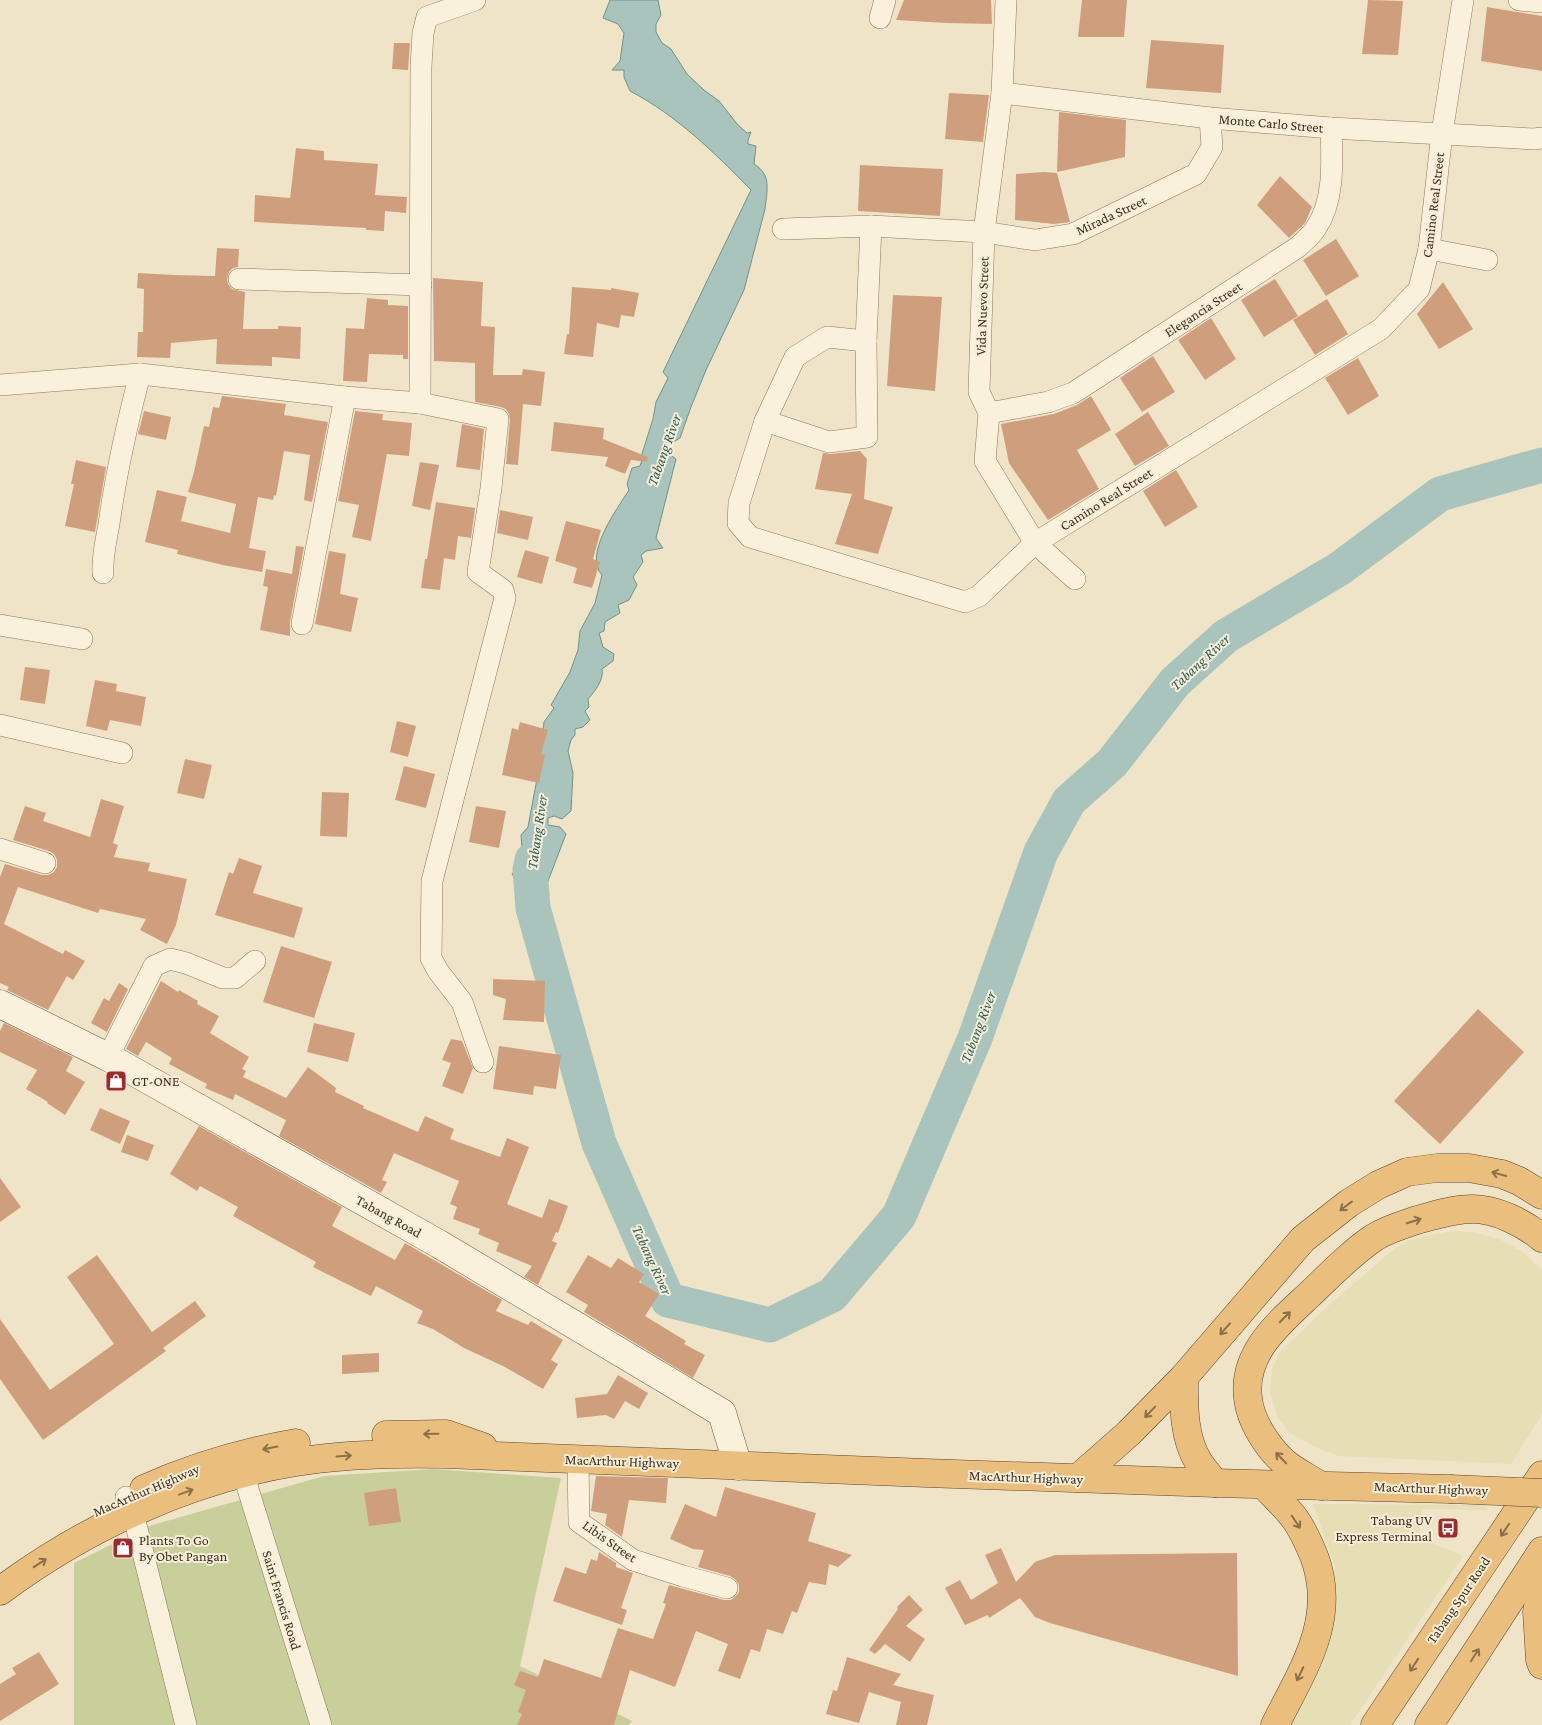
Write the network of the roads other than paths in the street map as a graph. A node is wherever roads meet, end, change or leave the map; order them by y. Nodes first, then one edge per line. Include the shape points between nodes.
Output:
1 (475, 0) edge
2 (1006, 0) edge
3 (1463, 0) edge
4 (1519, 0) edge
5 (1542, 2) edge
6 (1002, 92) junction
7 (1210, 118) junction
8 (1331, 128) junction
9 (1442, 133) junction
10 (1542, 138) edge
11 (872, 226) junction
12 (784, 229) dead end
13 (984, 232) junction
14 (1429, 249) junction
15 (1487, 260) dead end
16 (239, 279) dead end
17 (421, 285) junction
18 (866, 342) junction
19 (140, 374) junction
20 (0, 385) edge
21 (344, 397) junction
22 (420, 403) junction
23 (989, 413) junction
24 (765, 422) junction
25 (1035, 543) junction
26 (103, 573) dead end
27 (1075, 579) dead end
28 (302, 624) dead end
29 (0, 625) edge
30 (82, 639) dead end
31 (0, 725) edge
32 (122, 752) dead end
33 (0, 849) edge
34 (45, 863) dead end
35 (255, 961) dead end
36 (0, 1004) edge
37 (108, 1057) junction
38 (483, 1062) dead end
39 (1542, 1195) edge
40 (1542, 1238) edge
41 (1184, 1377) junction
42 (578, 1460) junction
43 (240, 1465) junction
44 (738, 1466) junction
45 (1542, 1476) edge
46 (1078, 1478) junction
47 (1215, 1484) junction
48 (1264, 1485) junction
49 (1320, 1486) junction
50 (1542, 1493) edge
51 (129, 1505) junction
52 (1542, 1551) edge
53 (0, 1569) edge
54 (727, 1588) dead end
55 (1542, 1588) edge
56 (0, 1591) edge
57 (1542, 1666) edge
58 (186, 1725) edge
59 (321, 1725) edge
60 (1275, 1725) edge
61 (1375, 1725) edge
62 (1430, 1725) edge

1 - 17 street via 427,17 423,33
2 - 6 street, Vida Nuevo Street
3 - 9 street, Camino Real Street
4 - 5 street
6 - 7 street, Monte Carlo Street
6 - 13 street, Vida Nuevo Street
7 - 8 street, Monte Carlo Street
7 - 13 street, Mirada Street via 1212,146 1196,174 1073,234 1035,240
8 - 9 street, Monte Carlo Street
8 - 23 street, Elegancia Street via 1332,162 1327,204 1316,228 1298,247 1073,393 1048,402
9 - 10 street, Monte Carlo Street
9 - 14 street, Camino Real Street
11 - 12 street, Mirada Street
11 - 13 street, Mirada Street
11 - 18 street
13 - 23 street, Vida Nuevo Street via 979,392
14 - 15 street
14 - 25 street, Camino Real Street via 1419,289 1381,329
16 - 17 street
17 - 22 street
18 - 24 street, Camino Real Street via 827,337 795,357
18 - 24 street via 867,436 829,442
19 - 20 street
19 - 21 street
19 - 26 street via 121,447 102,556
21 - 22 street
21 - 28 street
22 - 38 street via 498,419 478,572 502,590 506,598 432,881 431,958 462,1002
23 - 25 street, Vida Nuevo Street via 985,461
24 - 25 street, Camino Real Street via 739,503 738,524 750,537 965,602 979,596
25 - 27 street, Vida Nuevo Street
29 - 30 street
31 - 32 street
33 - 34 street
35 - 37 street via 235,978 223,978 170,959 154,966
36 - 37 main road, Tabang Road
37 - 44 main road, Tabang Road via 439,1244 722,1413
39 -> 41 highway via 1502,1174 1469,1168 1406,1172 1378,1185 1303,1239
49 -> 40 highway via 1285,1463 1253,1418 1248,1399 1250,1369 1267,1336 1350,1258 1374,1238 1393,1228 1447,1212 1474,1209 1508,1216
41 -> 46 highway via 1129,1433
41 - 47 highway via 1186,1421 1192,1447
42 - 43 highway, MacArthur Highway via 374,1454
42 - 44 highway, MacArthur Highway
42 - 54 street, Libis Street via 579,1522 633,1560
43 - 51 highway, MacArthur Highway via 190,1490
43 - 59 street, Saint Francis Road
44 - 46 highway, MacArthur Highway
45 -> 61 highway, Tabang Spur Road
46 - 47 highway, MacArthur Highway
47 - 48 highway, MacArthur Highway
48 - 49 highway, MacArthur Highway
48 -> 60 highway via 1296,1520 1310,1544 1320,1572 1323,1594 1314,1647
49 - 50 highway, MacArthur Highway, bridge
51 - 53 highway, MacArthur Highway via 43,1540
56 -> 51 highway, MacArthur Highway via 52,1555 102,1527
51 - 58 street
62 -> 52 highway
55 - 57 highway via 1537,1612

